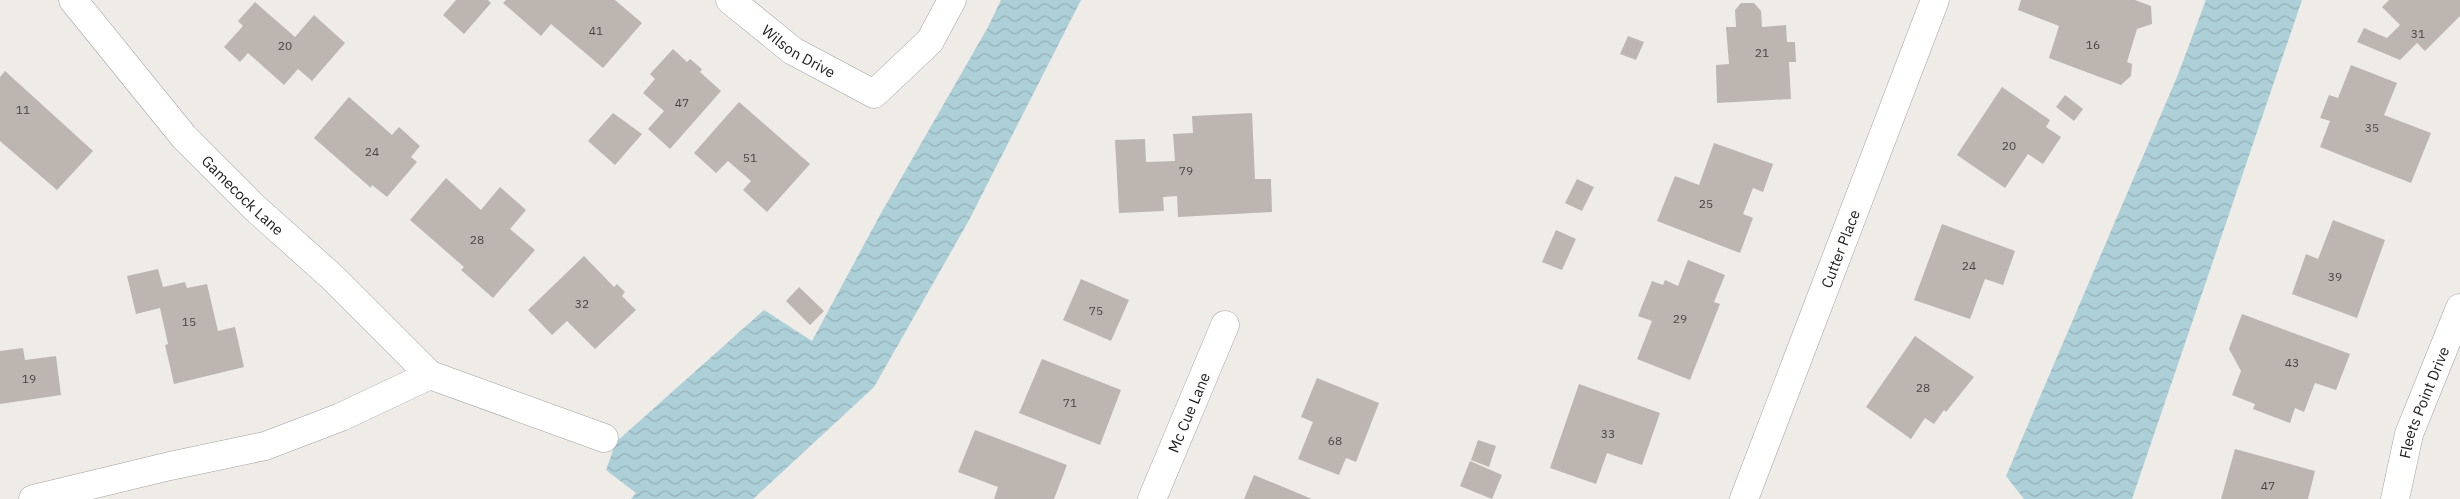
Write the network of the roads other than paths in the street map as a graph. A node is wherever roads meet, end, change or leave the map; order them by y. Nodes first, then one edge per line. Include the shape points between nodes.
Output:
1 (73, 0) edge
2 (730, 0) edge
3 (952, 0) edge
4 (1935, 0) edge
5 (2458, 318) edge
6 (1225, 325) dead end
7 (430, 375) junction
8 (604, 438) dead end
9 (33, 499) edge
10 (1152, 499) edge
11 (1744, 499) edge
12 (2395, 499) edge

1 - 7 street, Gamecock Lane via 184,137
2 - 3 street, Wilson Drive via 793,51 874,94 930,41
4 - 11 street, Cutter Place
5 - 12 street, Fleets Point Drive via 2409,434
6 - 10 street, Mc Cue Lane
7 - 8 street, Gamecock Lane
7 - 9 street via 341,417 266,446

